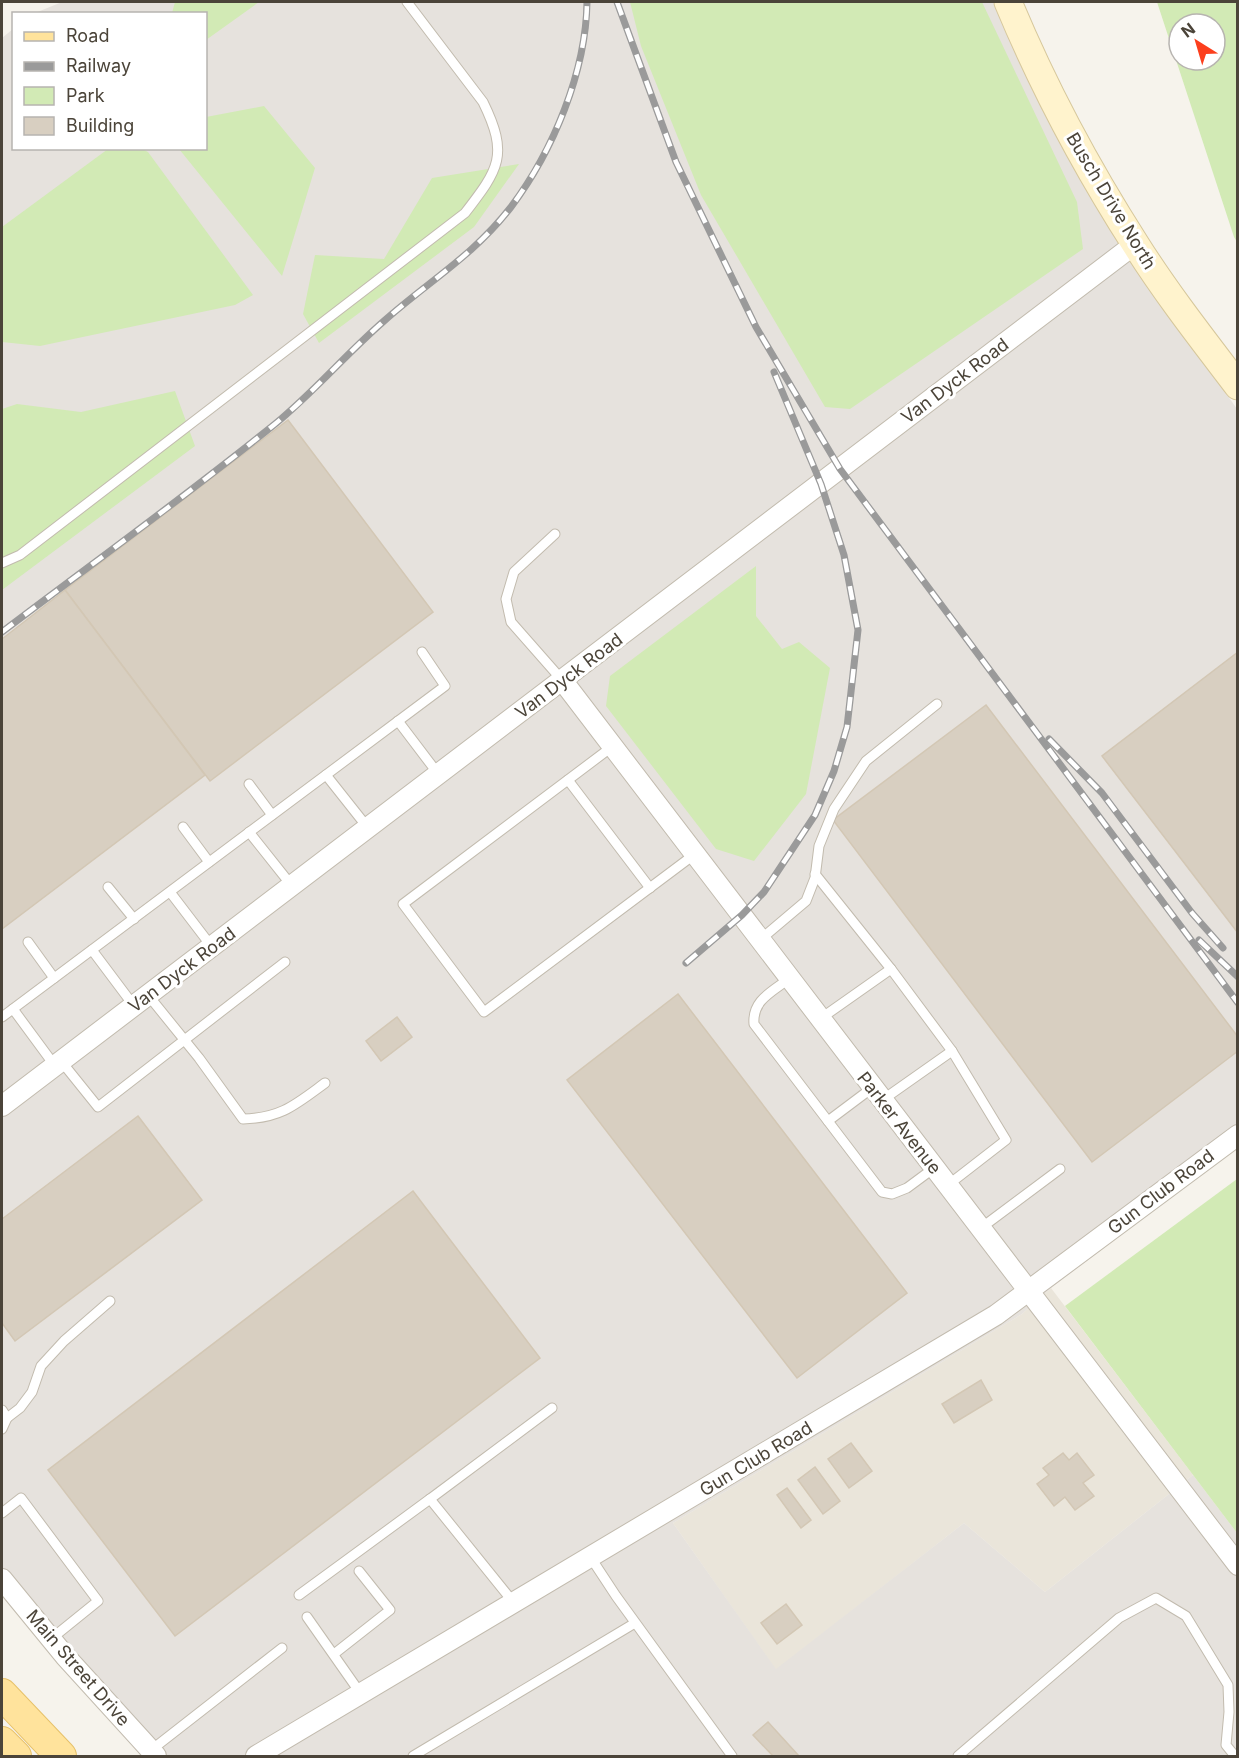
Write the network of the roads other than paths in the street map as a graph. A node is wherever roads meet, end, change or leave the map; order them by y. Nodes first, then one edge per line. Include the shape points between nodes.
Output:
1 (407, 2) edge
2 (1008, 2) edge
3 (1136, 244) junction
4 (1238, 386) edge
5 (555, 534) dead end
6 (2, 563) edge
7 (422, 652) dead end
8 (562, 680) junction
9 (937, 704) dead end
10 (398, 721) junction
11 (613, 746) junction
12 (326, 775) junction
13 (439, 775) junction
14 (568, 780) junction
15 (249, 784) dead end
16 (272, 815) junction
17 (183, 826) dead end
18 (368, 828) junction
19 (249, 832) junction
20 (695, 854) junction
21 (209, 862) junction
22 (815, 874) junction
23 (292, 886) junction
24 (108, 887) dead end
25 (650, 888) junction
26 (170, 891) junction
27 (134, 918) junction
28 (761, 939) junction
29 (28, 942) dead end
30 (212, 947) junction
31 (92, 950) junction
32 (285, 962) dead end
33 (891, 969) junction
34 (54, 978) junction
35 (790, 978) junction
36 (141, 1000) junction
37 (13, 1009) junction
38 (2, 1017) edge
39 (820, 1019) junction
40 (185, 1040) junction
41 (952, 1051) junction
42 (58, 1063) junction
43 (325, 1083) dead end
44 (876, 1094) junction
45 (2, 1106) edge
46 (828, 1121) junction
47 (1238, 1134) edge
48 (934, 1168) junction
49 (1060, 1169) dead end
50 (948, 1185) junction
51 (981, 1228) junction
52 (1030, 1290) junction
53 (110, 1301) dead end
54 (552, 1408) dead end
55 (4, 1414) edge
56 (2, 1429) edge
57 (430, 1499) junction
58 (2, 1513) edge
59 (591, 1558) junction
60 (1238, 1565) edge
61 (359, 1571) dead end
62 (2, 1579) edge
63 (299, 1595) dead end
64 (514, 1603) junction
65 (307, 1617) dead end
66 (635, 1623) junction
67 (51, 1639) junction
68 (282, 1648) dead end
69 (334, 1654) junction
70 (2, 1694) edge
71 (361, 1694) junction
72 (2, 1742) edge
73 (153, 1754) edge
74 (16, 1756) edge
75 (60, 1756) edge
76 (256, 1756) edge
77 (413, 1756) edge
78 (732, 1756) edge
79 (958, 1756) edge
80 (1235, 1756) edge

1 - 6 lane via 483,102 491,119 498,138 499,158 483,190 465,213 20,555
2 - 3 street, Busch Drive North via 1067,129
3 - 4 street, Busch Drive North
3 - 8 street, Van Dyck Road
5 - 8 lane via 514,572 506,599 511,622
7 - 10 lane via 445,686
8 - 11 street, Parker Avenue
8 - 13 street, Van Dyck Road
9 - 22 lane via 866,761 834,809 819,846
10 - 12 lane
10 - 13 lane
11 - 14 lane
11 - 20 street, Parker Avenue
12 - 16 lane
12 - 18 lane
13 - 18 street, Van Dyck Road
14 - 25 lane
14 - 25 lane via 403,904 484,1012
15 - 16 lane
16 - 19 lane
17 - 21 lane
18 - 23 street, Van Dyck Road
19 - 21 lane
19 - 23 lane
20 - 25 lane
20 - 28 street, Parker Avenue
21 - 26 lane
22 - 28 lane via 806,901
22 - 33 lane
23 - 30 street, Van Dyck Road
24 - 27 lane
26 - 27 lane
26 - 30 lane
27 - 31 lane
28 - 35 street, Parker Avenue
29 - 34 lane
30 - 36 street, Van Dyck Road
31 - 34 lane
31 - 36 lane
32 - 40 lane
33 - 39 lane
33 - 41 lane
34 - 37 lane
35 - 39 street, Parker Avenue
35 - 46 lane via 759,1002 753,1012 754,1024
36 - 40 lane
36 - 42 street, Van Dyck Road
37 - 38 lane
37 - 42 lane
39 - 44 street, Parker Avenue
40 - 42 lane via 98,1107
40 - 43 lane via 243,1119 289,1110
41 - 44 lane
41 - 50 lane via 1006,1140
42 - 45 street, Van Dyck Road
44 - 46 lane
44 - 48 street, Parker Avenue
46 - 48 lane via 882,1192 892,1194 907,1188
47 - 52 street, Gun Club Road
48 - 50 street, Parker Avenue
49 - 51 lane
50 - 51 street, Parker Avenue
51 - 52 street, Parker Avenue
52 - 59 street, Gun Club Road via 996,1315
52 - 60 street, Parker Avenue
53 - 55 lane via 41,1366 32,1392 20,1408
54 - 57 lane
55 - 56 lane
57 - 63 lane
57 - 64 lane
58 - 67 lane via 21,1498 98,1601
59 - 64 street, Gun Club Road
59 - 66 lane
61 - 69 lane via 390,1610
62 - 67 street, Main Street Drive
64 - 71 street, Gun Club Road
65 - 69 lane
66 - 77 lane
66 - 78 lane
67 - 73 street, Main Street Drive
68 - 73 lane
69 - 71 lane
70 - 75 main road
71 - 76 street, Gun Club Road
72 - 74 main road
79 - 80 lane via 1119,1618 1156,1598 1186,1617 1228,1685 1226,1744

